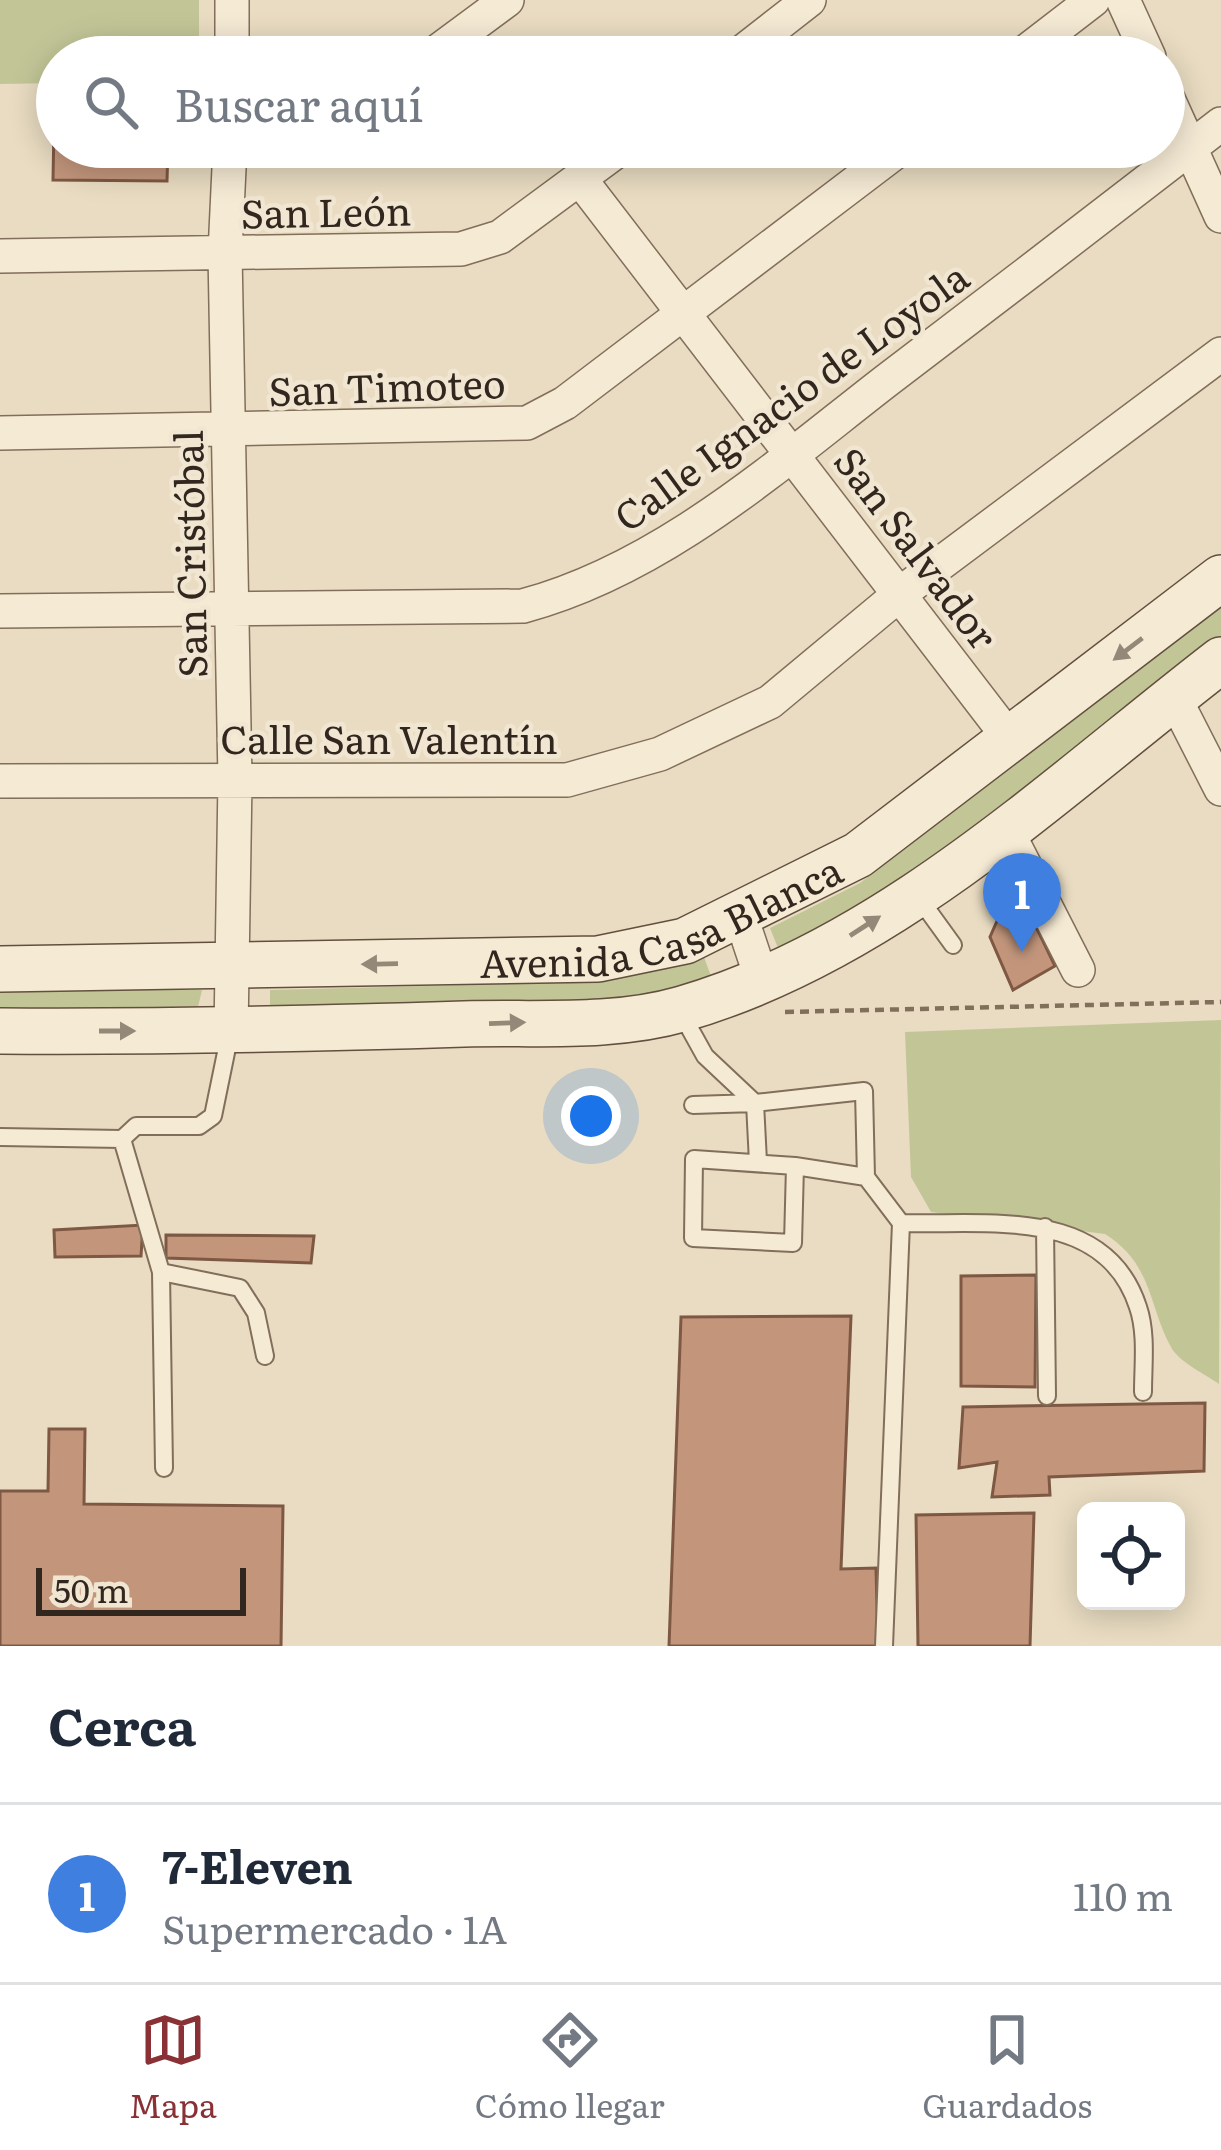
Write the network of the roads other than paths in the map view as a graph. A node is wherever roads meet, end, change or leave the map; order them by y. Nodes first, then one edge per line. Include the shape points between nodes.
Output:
1 (232, 0) edge
2 (507, 0) edge
3 (809, 0) edge
4 (1093, 0) edge
5 (1123, 0) edge
6 (232, 36) edge
7 (458, 36) edge
8 (763, 36) edge
9 (1046, 36) edge
10 (1139, 36) edge
11 (1221, 124) edge
12 (1185, 137) edge
13 (1190, 148) junction
14 (1185, 152) edge
15 (229, 168) edge
16 (594, 168) edge
17 (875, 168) edge
18 (1164, 168) edge
19 (580, 179) junction
20 (1221, 216) edge
21 (225, 254) junction
22 (0, 256) edge
23 (686, 313) junction
24 (1221, 354) edge
25 (226, 431) junction
26 (0, 434) edge
27 (793, 453) junction
28 (1221, 578) edge
29 (901, 593) junction
30 (230, 610) junction
31 (0, 611) edge
32 (1221, 660) edge
33 (1174, 697) junction
34 (1010, 739) junction
35 (236, 780) junction
36 (0, 781) edge
37 (1221, 789) edge
38 (1005, 827) junction
39 (915, 892) junction
40 (741, 916) junction
41 (953, 945) dead end
42 (228, 968) junction
43 (0, 969) edge
44 (1078, 970) dead end
45 (762, 980) junction
46 (680, 1010) junction
47 (0, 1031) edge
48 (230, 1032) junction
49 (755, 1103) junction
50 (693, 1106) dead end
51 (0, 1137) edge
52 (122, 1139) junction
53 (758, 1162) junction
54 (795, 1166) junction
55 (866, 1178) junction
56 (901, 1223) junction
57 (1045, 1227) junction
58 (160, 1272) junction
59 (265, 1356) dead end
60 (1143, 1392) dead end
61 (1047, 1396) dead end
62 (164, 1468) dead end
63 (884, 1646) edge

1 - 6 street
2 - 7 street
3 - 8 street
4 - 9 street
5 - 10 street
11 - 13 street, Calle Ignacio de Loyola
12 - 13 street
13 - 14 street, Calle Ignacio de Loyola
13 - 20 street
15 - 21 street, San Cristóbal
16 - 19 street, San León
17 - 23 street, San Timoteo
18 - 27 street, Calle Ignacio de Loyola
19 - 21 street, San León via 500,237 461,249
19 - 23 street, San Salvador
21 - 22 street, San León
21 - 25 street, San Cristóbal
23 - 25 street, San Timoteo via 527,423
23 - 27 street, San Salvador
24 - 29 street, Calle San Valentín
25 - 26 street, San Timoteo
25 - 30 street, San Cristóbal
27 - 29 street, San Salvador
27 - 30 street, Calle Ignacio de Loyola via 642,559 575,592 523,606
28 -> 34 street, Avenida Casa Blanca
29 - 34 street, San Salvador
29 - 35 street, Calle San Valentín via 770,702 660,754 586,775
30 - 31 street, Calle Ignacio de Loyola
30 - 35 street, San Cristóbal
32 - 33 street, Avenida Casa Blanca
33 - 37 street
33 - 38 street, Avenida Casa Blanca
34 - 40 street, Avenida Casa Blanca via 858,855
35 - 36 street, Calle San Valentín
35 - 42 street, San Cristóbal
38 - 39 street, Avenida Casa Blanca
38 - 44 street
39 - 41 lane
45 -> 39 street, Avenida Casa Blanca via 853,935
40 -> 42 street, Avenida Casa Blanca via 686,941 598,959
40 - 45 street
42 - 43 street, Avenida Casa Blanca
42 - 48 street, San Cristóbal
45 - 46 street, Avenida Casa Blanca
48 -> 46 street, Avenida Casa Blanca via 604,1020
46 - 49 lane via 705,1056
47 -> 48 street, Avenida Casa Blanca
48 - 52 lane via 213,1116 199,1126 136,1126
49 - 50 lane
49 - 53 lane
49 - 55 lane via 864,1091
51 - 52 lane
52 - 58 lane
53 - 54 lane
53 - 54 lane via 694,1159 693,1238 793,1243
54 - 55 lane
55 - 56 lane
56 - 57 lane
56 - 63 lane
57 - 60 lane via 1077,1234 1099,1250 1137,1303
57 - 61 lane
58 - 59 lane via 240,1288 256,1313
58 - 62 lane

